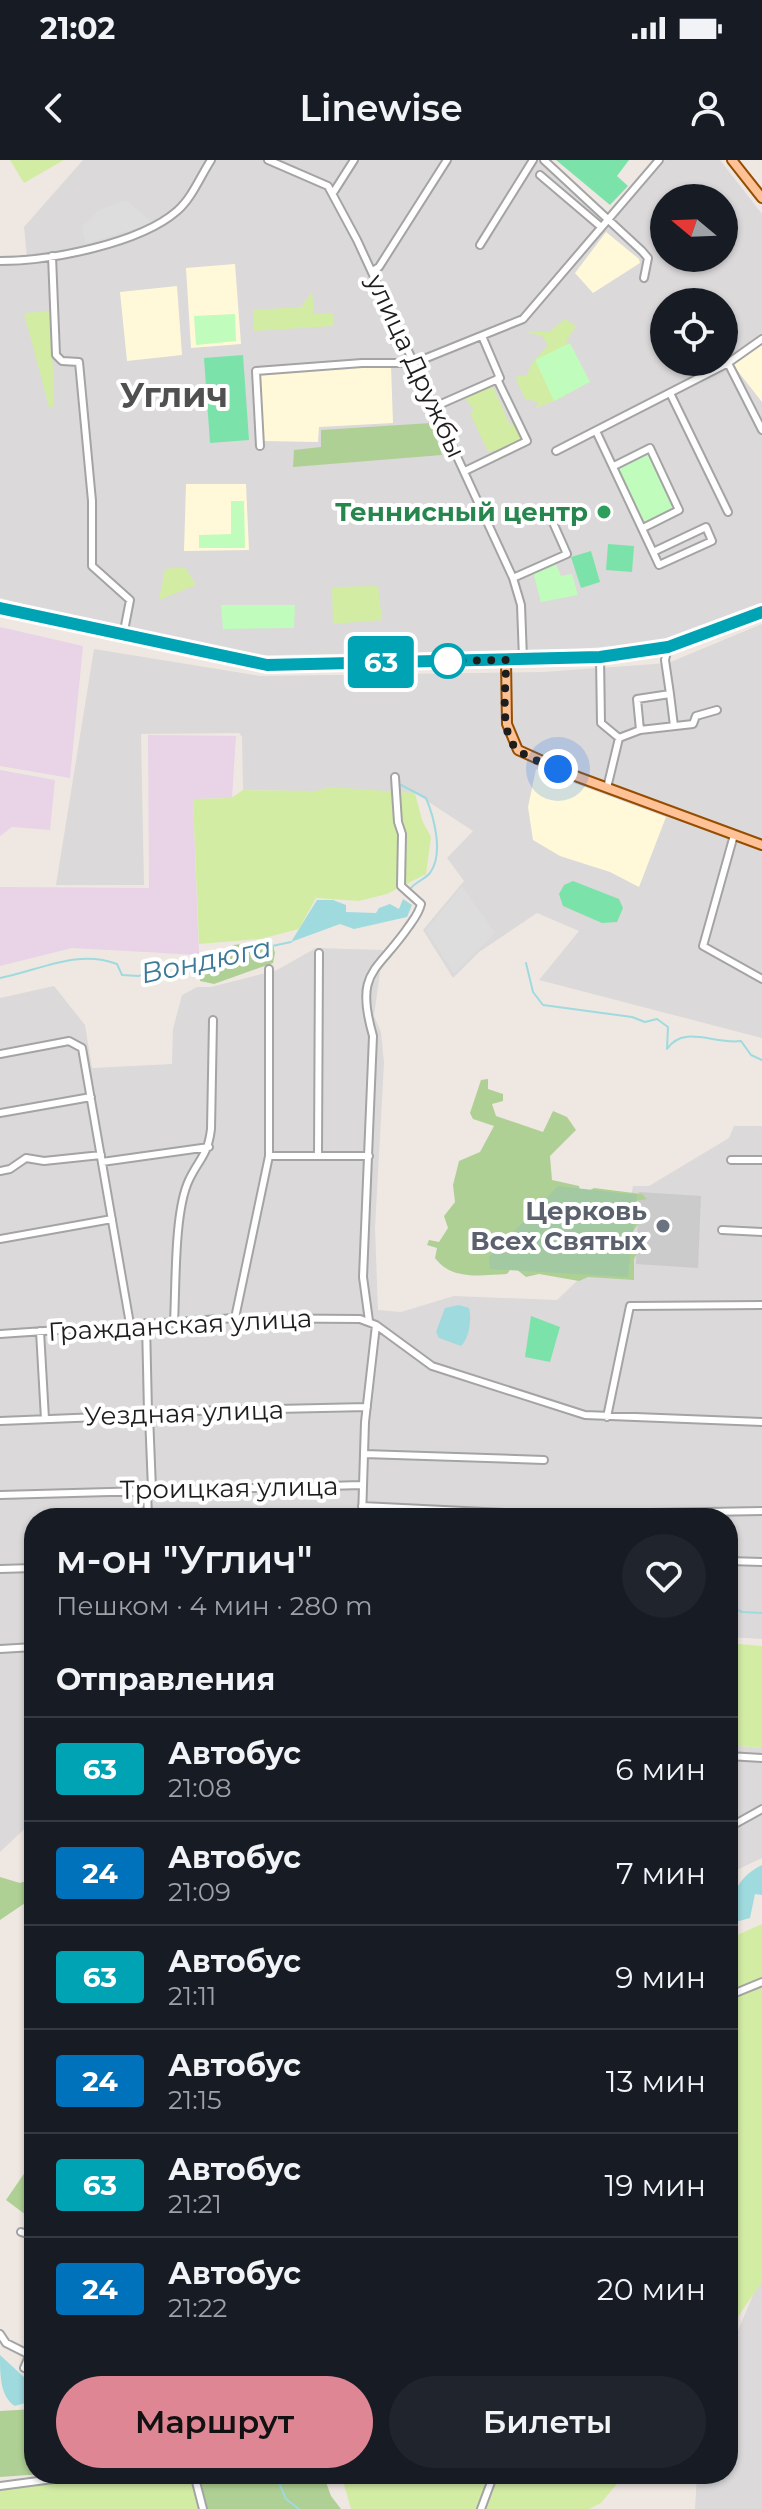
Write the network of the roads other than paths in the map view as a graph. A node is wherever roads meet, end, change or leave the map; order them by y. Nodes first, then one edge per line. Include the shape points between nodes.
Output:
1 (211, 160) edge
2 (268, 160) edge
3 (354, 160) edge
4 (447, 160) edge
5 (533, 160) edge
6 (544, 160) edge
7 (659, 160) edge
8 (732, 160) edge
9 (540, 175) dead end
10 (333, 193) junction
11 (762, 198) edge
12 (609, 216) junction
13 (600, 226) junction
14 (480, 245) dead end
15 (52, 256) junction
16 (0, 261) edge
17 (372, 271) junction
18 (644, 278) dead end
19 (482, 336) junction
20 (762, 339) edge
21 (738, 356) edge
22 (414, 363) junction
23 (703, 376) edge
24 (735, 376) edge
25 (497, 379) junction
26 (670, 393) junction
27 (434, 407) junction
28 (762, 430) edge
29 (596, 431) junction
30 (260, 446) dead end
31 (556, 451) dead end
32 (614, 466) junction
33 (465, 471) junction
34 (547, 509) dead end
35 (728, 512) dead end
36 (643, 528) junction
37 (653, 552) junction
38 (513, 578) junction
39 (0, 608) edge
40 (762, 612) edge
41 (123, 636) junction
42 (668, 647) junction
43 (600, 657) junction
44 (523, 659) junction
45 (506, 660) junction
46 (670, 694) junction
47 (717, 710) dead end
48 (674, 726) junction
49 (640, 730) junction
50 (619, 738) junction
51 (395, 777) dead end
52 (607, 788) junction
53 (734, 835) junction
54 (762, 845) edge
55 (319, 953) dead end
56 (269, 969) dead end
57 (762, 979) edge
58 (213, 1020) dead end
59 (0, 1054) edge
60 (91, 1097) junction
61 (0, 1113) edge
62 (209, 1147) junction
63 (318, 1155) junction
64 (269, 1156) junction
65 (369, 1156) junction
66 (102, 1158) junction
67 (731, 1160) dead end
68 (762, 1160) edge
69 (0, 1171) edge
70 (112, 1219) junction
71 (722, 1230) dead end
72 (762, 1232) edge
73 (0, 1239) edge
74 (762, 1305) edge
75 (235, 1318) junction
76 (369, 1321) junction
77 (146, 1323) junction
78 (174, 1323) junction
79 (130, 1324) junction
80 (376, 1325) junction
81 (40, 1331) junction
82 (0, 1334) edge
83 (367, 1407) junction
84 (148, 1414) junction
85 (607, 1417) junction
86 (45, 1419) junction
87 (0, 1421) edge
88 (762, 1422) edge
89 (364, 1454) junction
90 (544, 1460) dead end
91 (362, 1485) junction
92 (150, 1490) junction
93 (0, 1495) edge
94 (362, 1506) joint
95 (149, 1508) edge
96 (403, 1508) edge
97 (738, 1511) edge
98 (762, 1511) edge
99 (738, 1561) edge
100 (762, 1562) edge
101 (24, 1568) edge
102 (0, 1569) edge
103 (24, 1648) edge
104 (0, 1649) edge
105 (738, 1757) edge
106 (762, 1758) edge
107 (762, 1809) edge
108 (738, 1822) edge
109 (762, 1982) edge
110 (738, 1992) edge
111 (21, 2232) dead end
112 (24, 2233) edge
113 (0, 2334) edge
114 (24, 2352) edge
115 (24, 2483) edge
116 (197, 2484) edge
117 (490, 2484) edge
118 (0, 2486) edge
119 (203, 2509) edge
120 (481, 2509) edge

1 - 15 street via 183,205 159,224
2 - 10 street via 320,180
3 - 10 street
4 - 17 street
5 - 14 street
6 - 12 street
7 - 12 street
8 - 11 main road
9 - 13 street
10 - 17 street, улица Дружбы
12 - 13 street
12 - 18 street via 648,258
13 - 19 street via 530,313
15 - 16 street
15 - 41 street via 56,355 79,362 92,501 92,566 130,600
17 - 22 street, улица Дружбы
19 - 22 street
19 - 25 street
20 - 21 street
22 - 27 street, улица Дружбы
22 - 30 street via 256,371
23 - 26 street
24 - 28 street
25 - 27 street
25 - 33 street via 527,441
26 - 29 street
26 - 35 street
27 - 33 street, улица Дружбы
29 - 31 street
29 - 32 street
32 - 36 street
32 - 36 street via 650,448 656,460 679,510
33 - 38 street, улица Дружбы
34 - 38 street via 567,554
36 - 37 street
37 - 37 street via 659,565 712,541 706,527
38 - 44 street, улица Дружбы via 521,605
39 - 41 main road
40 - 42 main road
41 - 45 main road via 267,665
42 - 43 main road
42 - 46 street
43 - 44 main road
43 - 50 street via 601,723
44 - 45 main road
45 - 52 main road via 507,724 513,745
46 - 48 street
46 - 49 street via 637,699
47 - 48 street via 696,716 693,724
48 - 49 street
49 - 50 street
50 - 52 street
51 - 65 street via 401,886 421,904 402,937 369,975
52 - 53 main road
53 - 54 main road
53 - 57 street via 703,946
55 - 63 street
56 - 64 street
58 - 62 street
59 - 60 street via 77,1043
60 - 61 street
60 - 66 street
62 - 66 street
62 - 78 street via 189,1179 184,1202
63 - 64 street
63 - 65 street
64 - 75 street
65 - 76 street via 363,1277
66 - 69 street via 26,1158
66 - 70 street
67 - 68 street
70 - 73 street
70 - 79 street
71 - 72 street
74 - 85 street via 630,1306
75 - 76 street, Гражданская улица
75 - 78 street, Гражданская улица
76 - 80 street, Гражданская улица
77 - 78 street, Гражданская улица
77 - 79 street, Гражданская улица
77 - 84 street
79 - 81 street, Гражданская улица
80 - 83 street
80 - 85 street, Гражданская улица via 432,1366
81 - 82 street, Гражданская улица
81 - 86 street
83 - 84 street, Уездная улица
83 - 89 street
84 - 86 street, Уездная улица
84 - 92 street
85 - 88 street, Гражданская улица
86 - 87 street, Уездная улица
89 - 90 street
89 - 91 street
91 - 92 street, Троицкая улица
91 - 94 street
92 - 93 street, Троицкая улица
92 - 95 street
94 - 96 street
97 - 98 street
99 - 100 street
101 - 102 street
103 - 104 street
105 - 106 street
107 - 108 street
109 - 110 street
111 - 112 street
113 - 114 street
115 - 118 street
116 - 119 street
117 - 120 street

